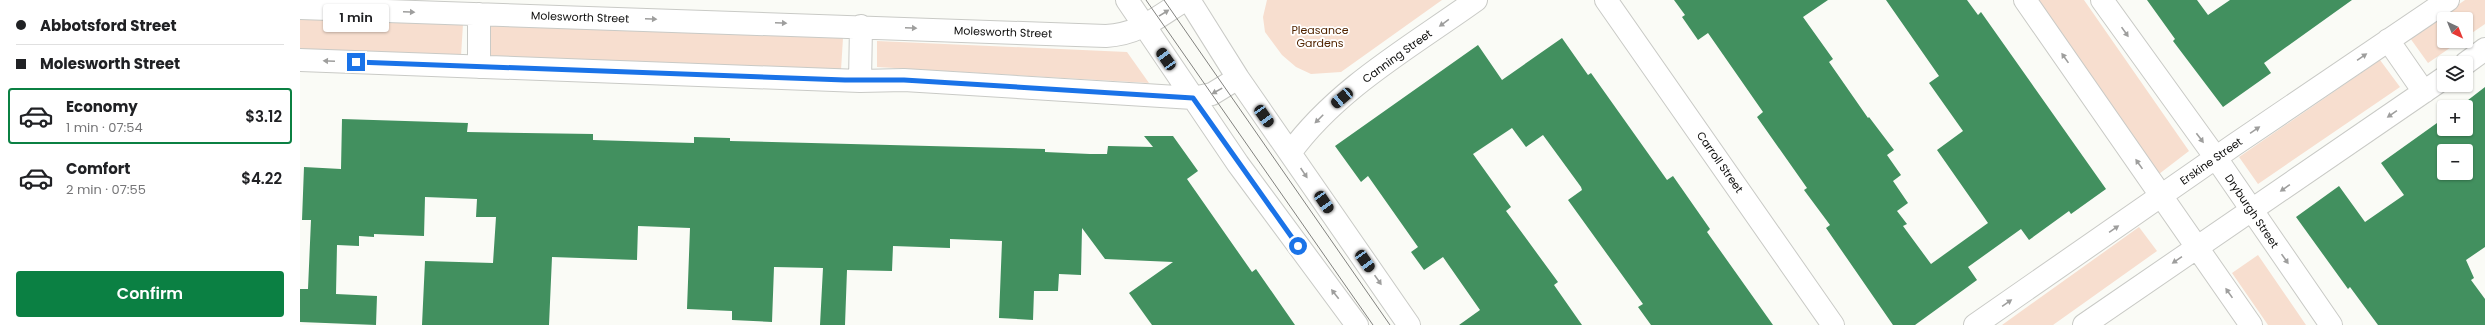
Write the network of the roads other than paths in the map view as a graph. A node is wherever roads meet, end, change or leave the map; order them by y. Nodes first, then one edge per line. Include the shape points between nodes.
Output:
1 (1127, 0) edge
2 (1185, 0) edge
3 (1189, 0) edge
4 (1476, 0) edge
5 (1606, 0) edge
6 (2025, 0) edge
7 (2102, 0) edge
8 (2448, 0) edge
9 (300, 8) edge
10 (479, 14) junction
11 (861, 26) junction
12 (1144, 26) junction
13 (2388, 40) junction
14 (2485, 49) edge
15 (2473, 58) edge
16 (300, 60) edge
17 (478, 66) junction
18 (1238, 78) junction
19 (860, 81) junction
20 (2437, 83) edge
21 (2424, 92) junction
22 (1193, 98) junction
23 (1290, 153) junction
24 (2216, 158) junction
25 (2161, 197) junction
26 (2252, 211) junction
27 (2197, 247) junction
28 (1357, 325) edge
29 (1409, 325) edge
30 (1833, 325) edge
31 (1975, 325) edge
32 (2084, 325) edge
33 (2251, 325) edge
34 (2331, 325) edge

1 - 12 street
12 -> 2 street, Molesworth Street
3 - 18 street
4 -> 23 street, Canning Street via 1352,89 1315,122
5 - 30 street, Carroll Street
25 -> 6 street
7 -> 24 street, Dryburgh Street
8 - 13 street, Erskine Street
9 -> 10 street, Molesworth Street
10 -> 11 street, Molesworth Street
10 - 17 street
11 -> 12 street, Molesworth Street via 1106,36 1126,34
11 - 19 street
12 - 22 street
13 - 21 street
24 -> 13 street, Erskine Street
14 - 15 street
17 -> 16 street
17 - 19 street
18 -> 22 street via 1212,94
18 - 23 street
19 - 22 street via 904,80
20 - 21 street
21 -> 26 street
28 -> 22 street via 1282,226
23 -> 29 street
24 - 25 street, Erskine Street
24 - 26 street, Dryburgh Street
25 - 27 street
31 -> 25 street, Erskine Street
26 - 27 street
26 -> 34 street, Dryburgh Street
27 -> 32 street
33 -> 27 street

